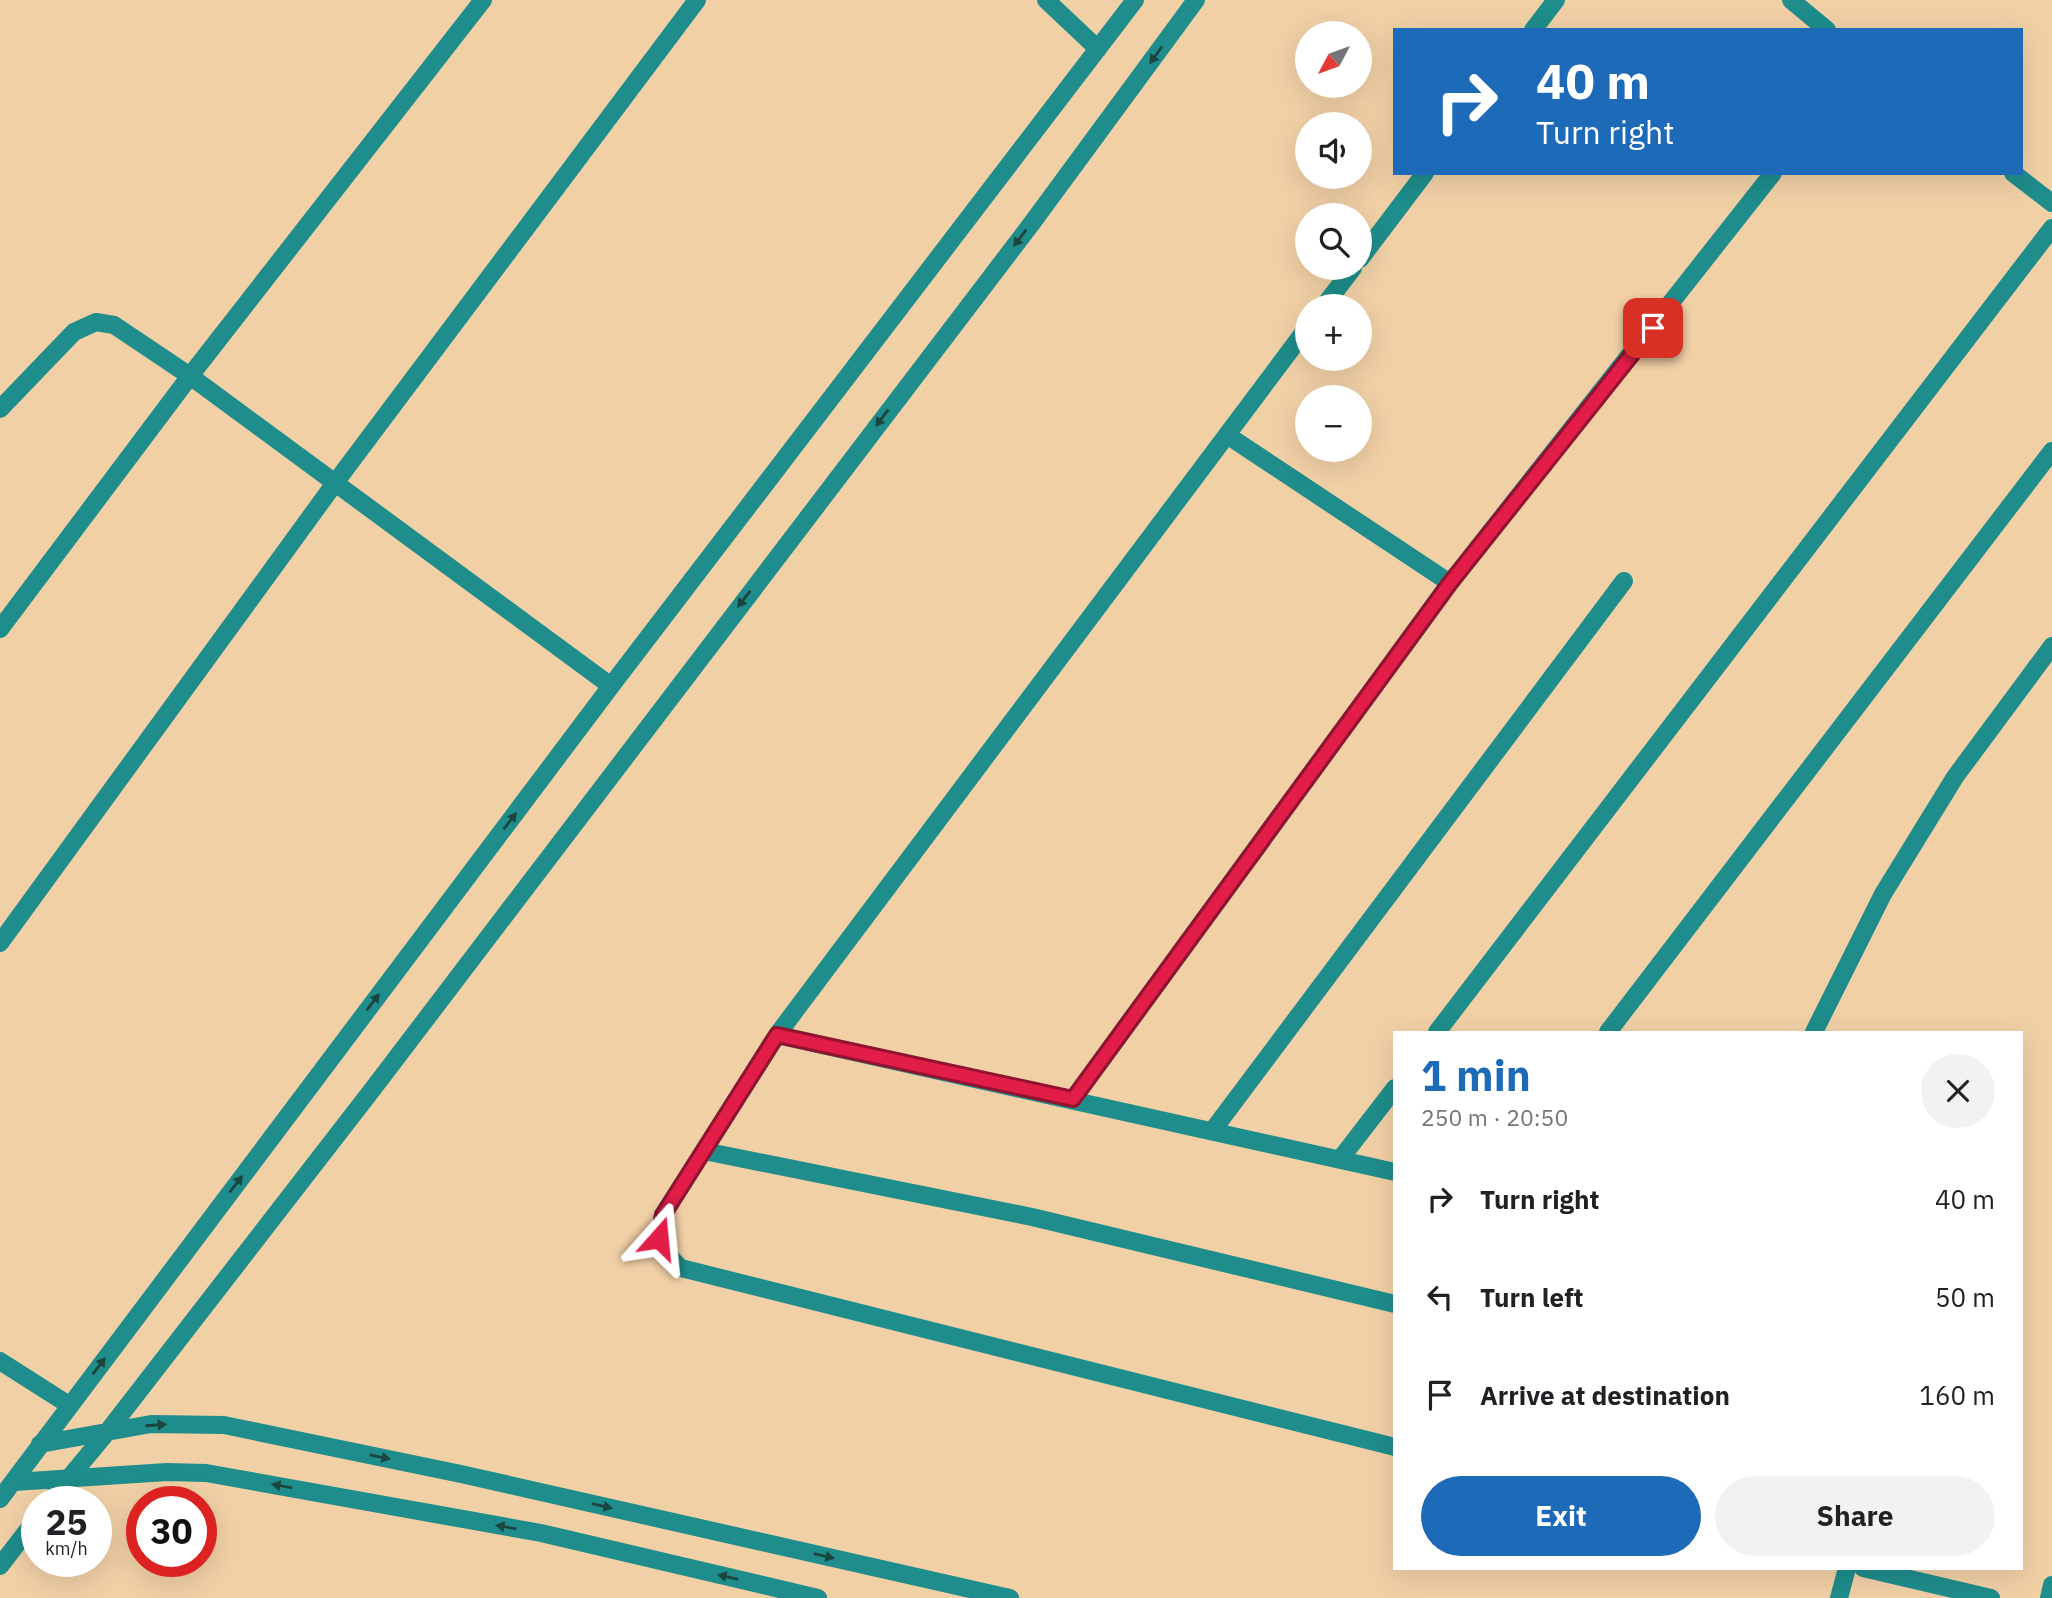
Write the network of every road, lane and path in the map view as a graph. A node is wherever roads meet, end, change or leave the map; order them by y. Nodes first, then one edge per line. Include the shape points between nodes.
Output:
1 (483, 0) edge
2 (696, 0) edge
3 (1046, 0) edge
4 (1135, 0) edge
5 (1196, 0) edge
6 (1556, 0) edge
7 (1791, 0) edge
8 (1535, 28) edge
9 (1825, 28) edge
10 (1098, 49) junction
11 (1423, 175) edge
12 (1771, 175) edge
13 (2016, 175) edge
14 (2052, 203) edge
15 (2052, 228) edge
16 (1372, 243) edge
17 (1344, 280) edge
18 (1333, 294) edge
19 (1295, 344) edge
20 (190, 376) junction
21 (0, 409) edge
22 (1227, 435) junction
23 (2052, 451) edge
24 (335, 482) junction
25 (1624, 581) dead end
26 (1450, 583) junction
27 (0, 629) edge
28 (2052, 646) edge
29 (611, 687) junction
30 (0, 943) edge
31 (1438, 1031) edge
32 (1609, 1031) edge
33 (1815, 1031) edge
34 (777, 1035) junction
35 (1393, 1091) edge
36 (1073, 1099) junction
37 (1213, 1130) junction
38 (704, 1151) junction
39 (1341, 1158) junction
40 (1393, 1171) edge
41 (1393, 1304) edge
42 (0, 1361) edge
43 (69, 1405) junction
44 (108, 1431) junction
45 (40, 1444) junction
46 (1393, 1446) edge
47 (68, 1478) junction
48 (14, 1482) junction
49 (62, 1486) edge
50 (0, 1499) edge
51 (21, 1539) edge
52 (0, 1566) edge
53 (1846, 1570) edge
54 (1872, 1570) edge
55 (2052, 1585) edge
56 (818, 1598) edge
57 (1010, 1598) edge
58 (1839, 1598) edge
59 (1992, 1598) edge
60 (2049, 1598) edge

1 - 20 street
2 - 24 street
3 - 10 street
4 - 10 street
5 -> 44 street via 381,1079
6 - 8 street
7 - 9 street
10 - 29 street
11 - 16 street
12 - 26 street
13 - 14 street
15 - 31 street
17 - 18 street
19 - 22 street
20 - 21 street via 114,325 96,322 74,332
20 - 24 street
20 - 27 street
22 - 26 street
22 - 34 street
23 - 32 street
24 - 29 street
24 - 30 street
25 - 37 street
26 - 36 street
28 - 33 street via 1955,777 1891,882
43 -> 29 street
34 - 36 street
34 - 38 street
35 - 39 street
36 - 37 street
37 - 39 street
38 - 41 street via 1032,1217
38 - 46 street via 663,1215 659,1238 664,1254 681,1268
39 - 40 street
42 - 43 street
43 - 45 street
44 - 45 street
44 - 47 street
44 -> 57 street via 151,1424 224,1425
45 - 48 street
47 - 48 street
47 - 49 street
56 -> 47 street via 541,1533 206,1473
48 - 50 street
51 - 52 street
53 - 58 street
54 - 59 street
55 - 60 street

